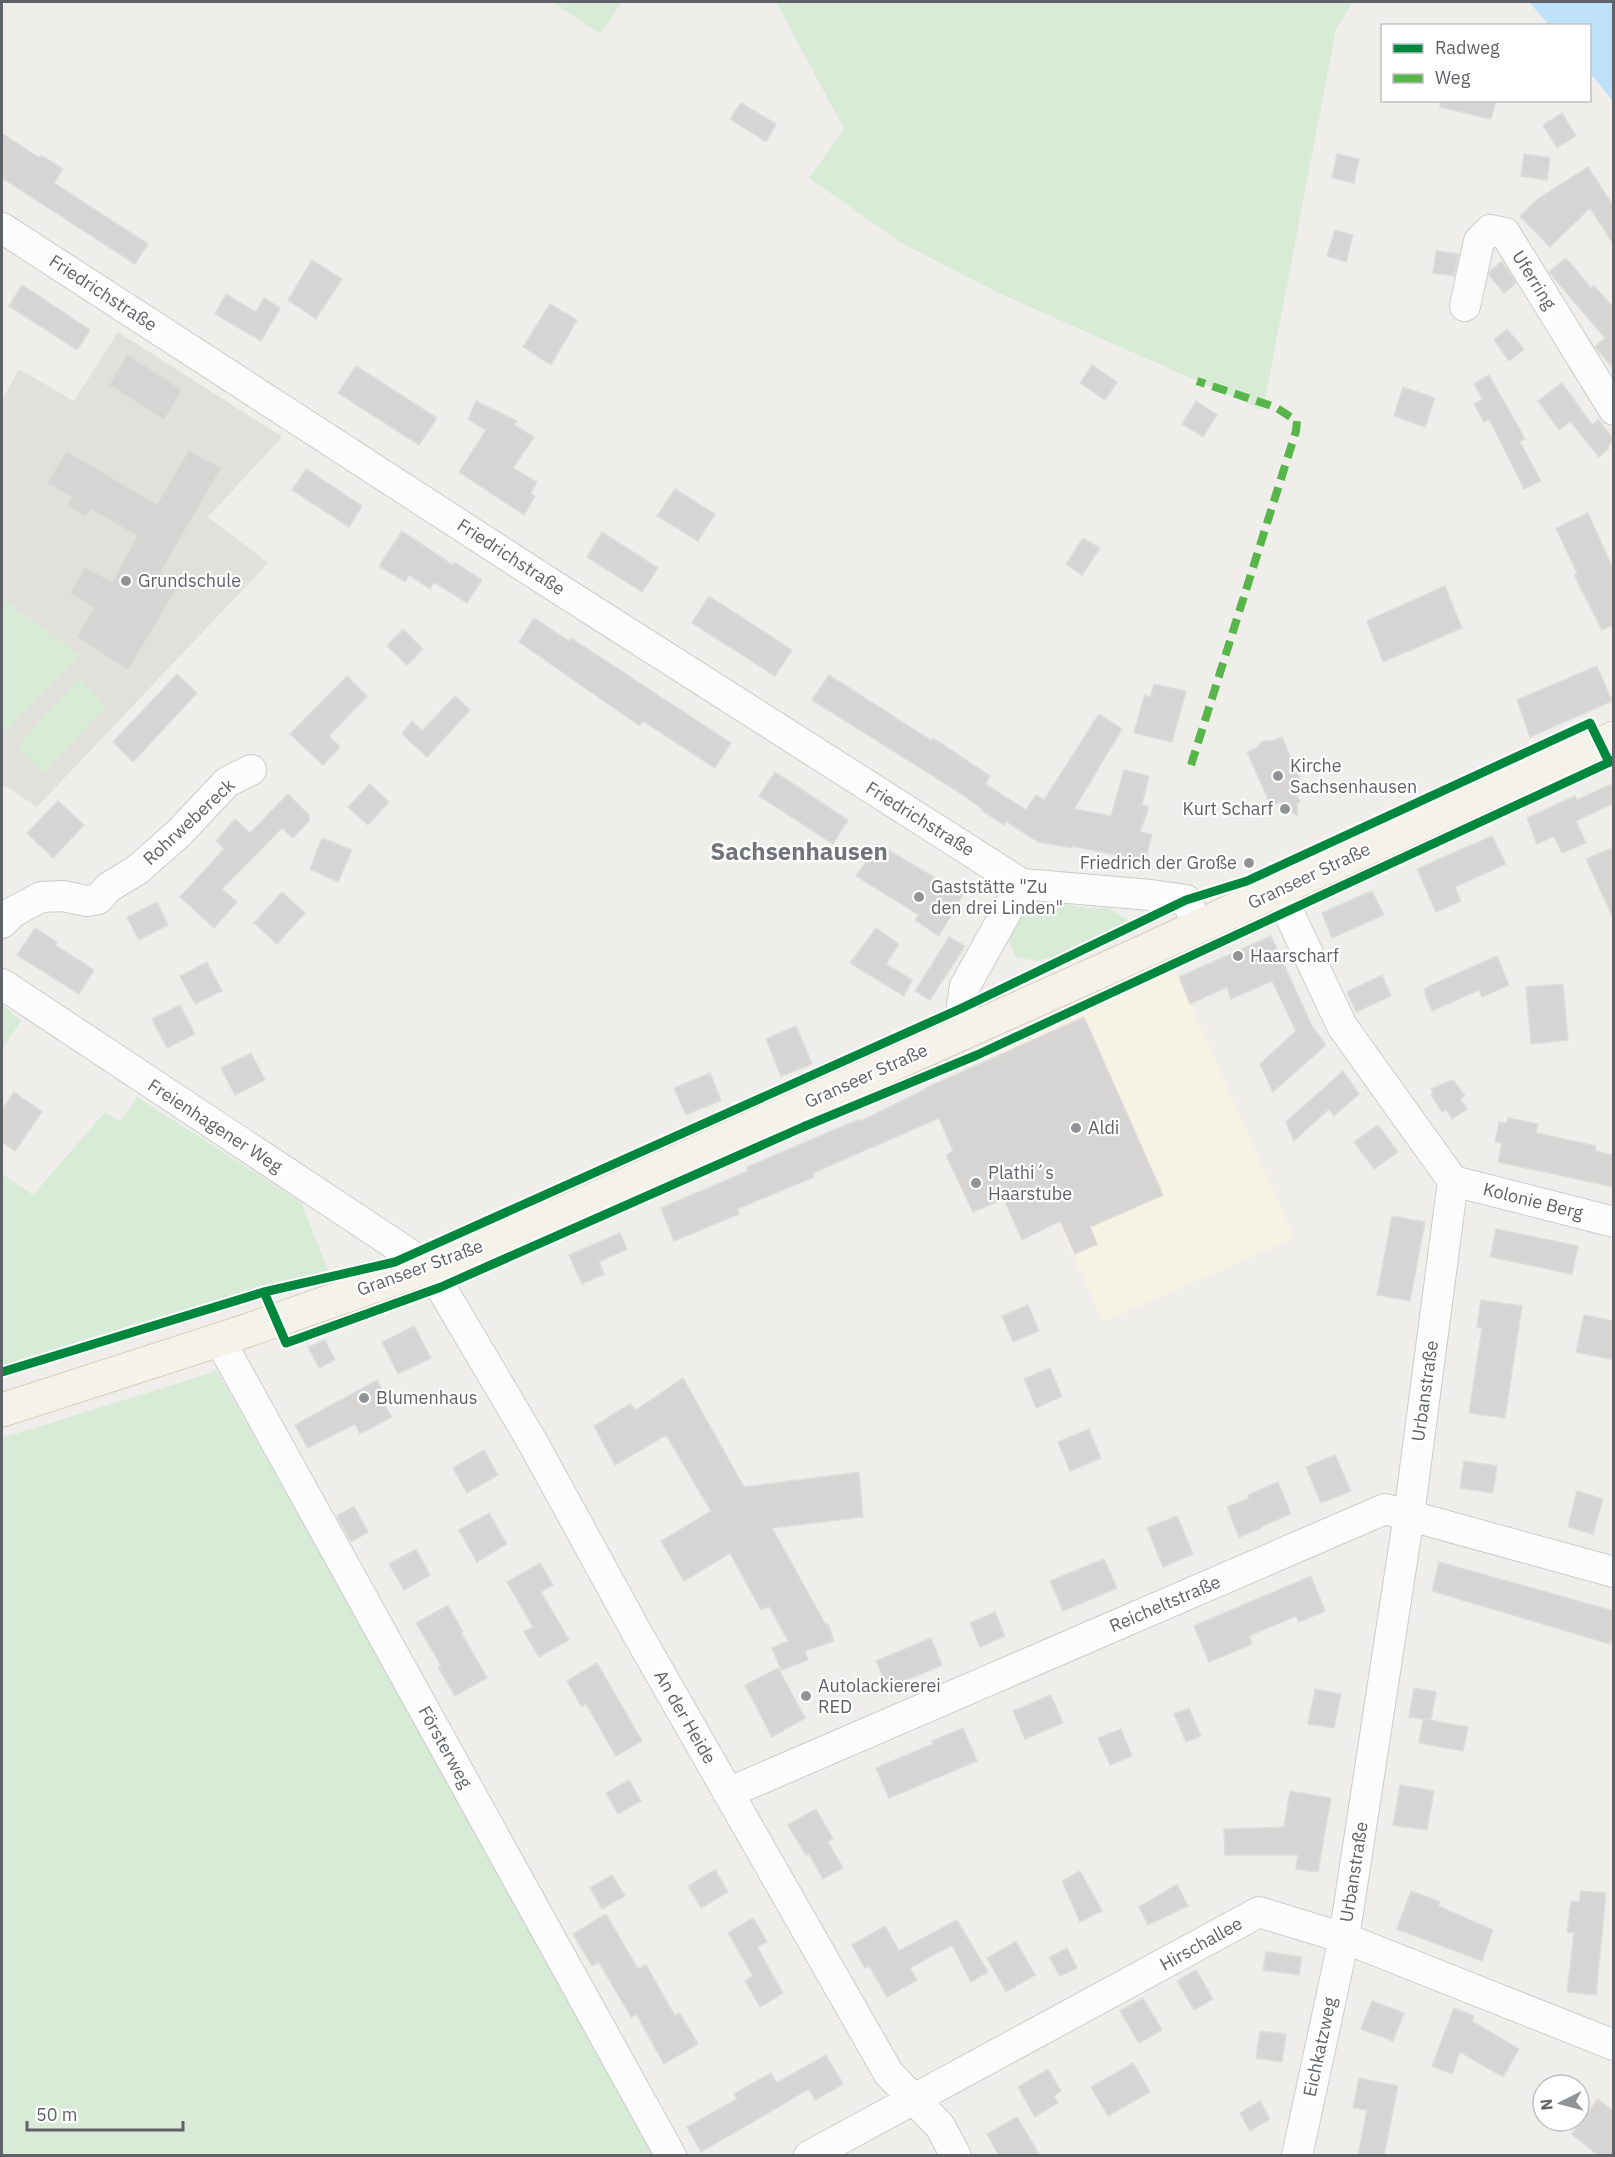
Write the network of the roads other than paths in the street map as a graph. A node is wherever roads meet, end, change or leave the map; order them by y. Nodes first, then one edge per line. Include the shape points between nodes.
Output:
1 (2, 228) edge
2 (1465, 306) dead end
3 (1614, 410) edge
4 (1614, 738) edge
5 (250, 770) dead end
6 (1022, 884) junction
7 (1278, 890) junction
8 (2, 923) edge
9 (1199, 927) junction
10 (2, 984) edge
11 (967, 1030) junction
12 (1453, 1181) junction
13 (1614, 1222) edge
14 (429, 1267) junction
15 (219, 1338) junction
16 (2, 1410) edge
17 (1408, 1515) junction
18 (1614, 1572) edge
19 (728, 1793) junction
20 (1344, 1938) junction
21 (1614, 2045) edge
22 (915, 2099) junction
23 (671, 2156) edge
24 (809, 2156) edge
25 (956, 2156) edge
26 (1297, 2156) edge

1 - 6 street, Friedrichstraße
2 - 3 street, Uferring via 1479,241 1490,230 1505,233
4 - 7 main road, Granseer Straße
5 - 8 street, Rohrwebereck via 227,782 179,833 98,899 41,897 13,912
6 - 9 street, Friedrichstraße via 1186,900
6 - 11 street via 965,986 962,1005
7 - 9 main road, Granseer Straße
7 - 12 street via 1342,1026
9 - 11 main road, Granseer Straße
10 - 14 street, Freienhagener Weg
11 - 14 main road, Granseer Straße via 569,1210
12 - 13 street, Kolonie Berg
12 - 17 street, Urbanstraße
14 - 15 main road, Granseer Straße
14 - 19 street, An der Heide via 533,1443
15 - 16 main road, Granseer Straße
15 - 23 street, Försterweg
17 - 18 street, Reicheltstraße
17 - 19 street, Reicheltstraße via 1385,1509
17 - 20 street, Urbanstraße
19 - 22 street, An der Heide via 889,2074
20 - 21 street, Hirschallee
20 - 22 street, Hirschallee via 1259,1912
20 - 26 street, Eichkatzweg
22 - 24 street, Hirschallee
22 - 25 street, An der Heide via 940,2126

